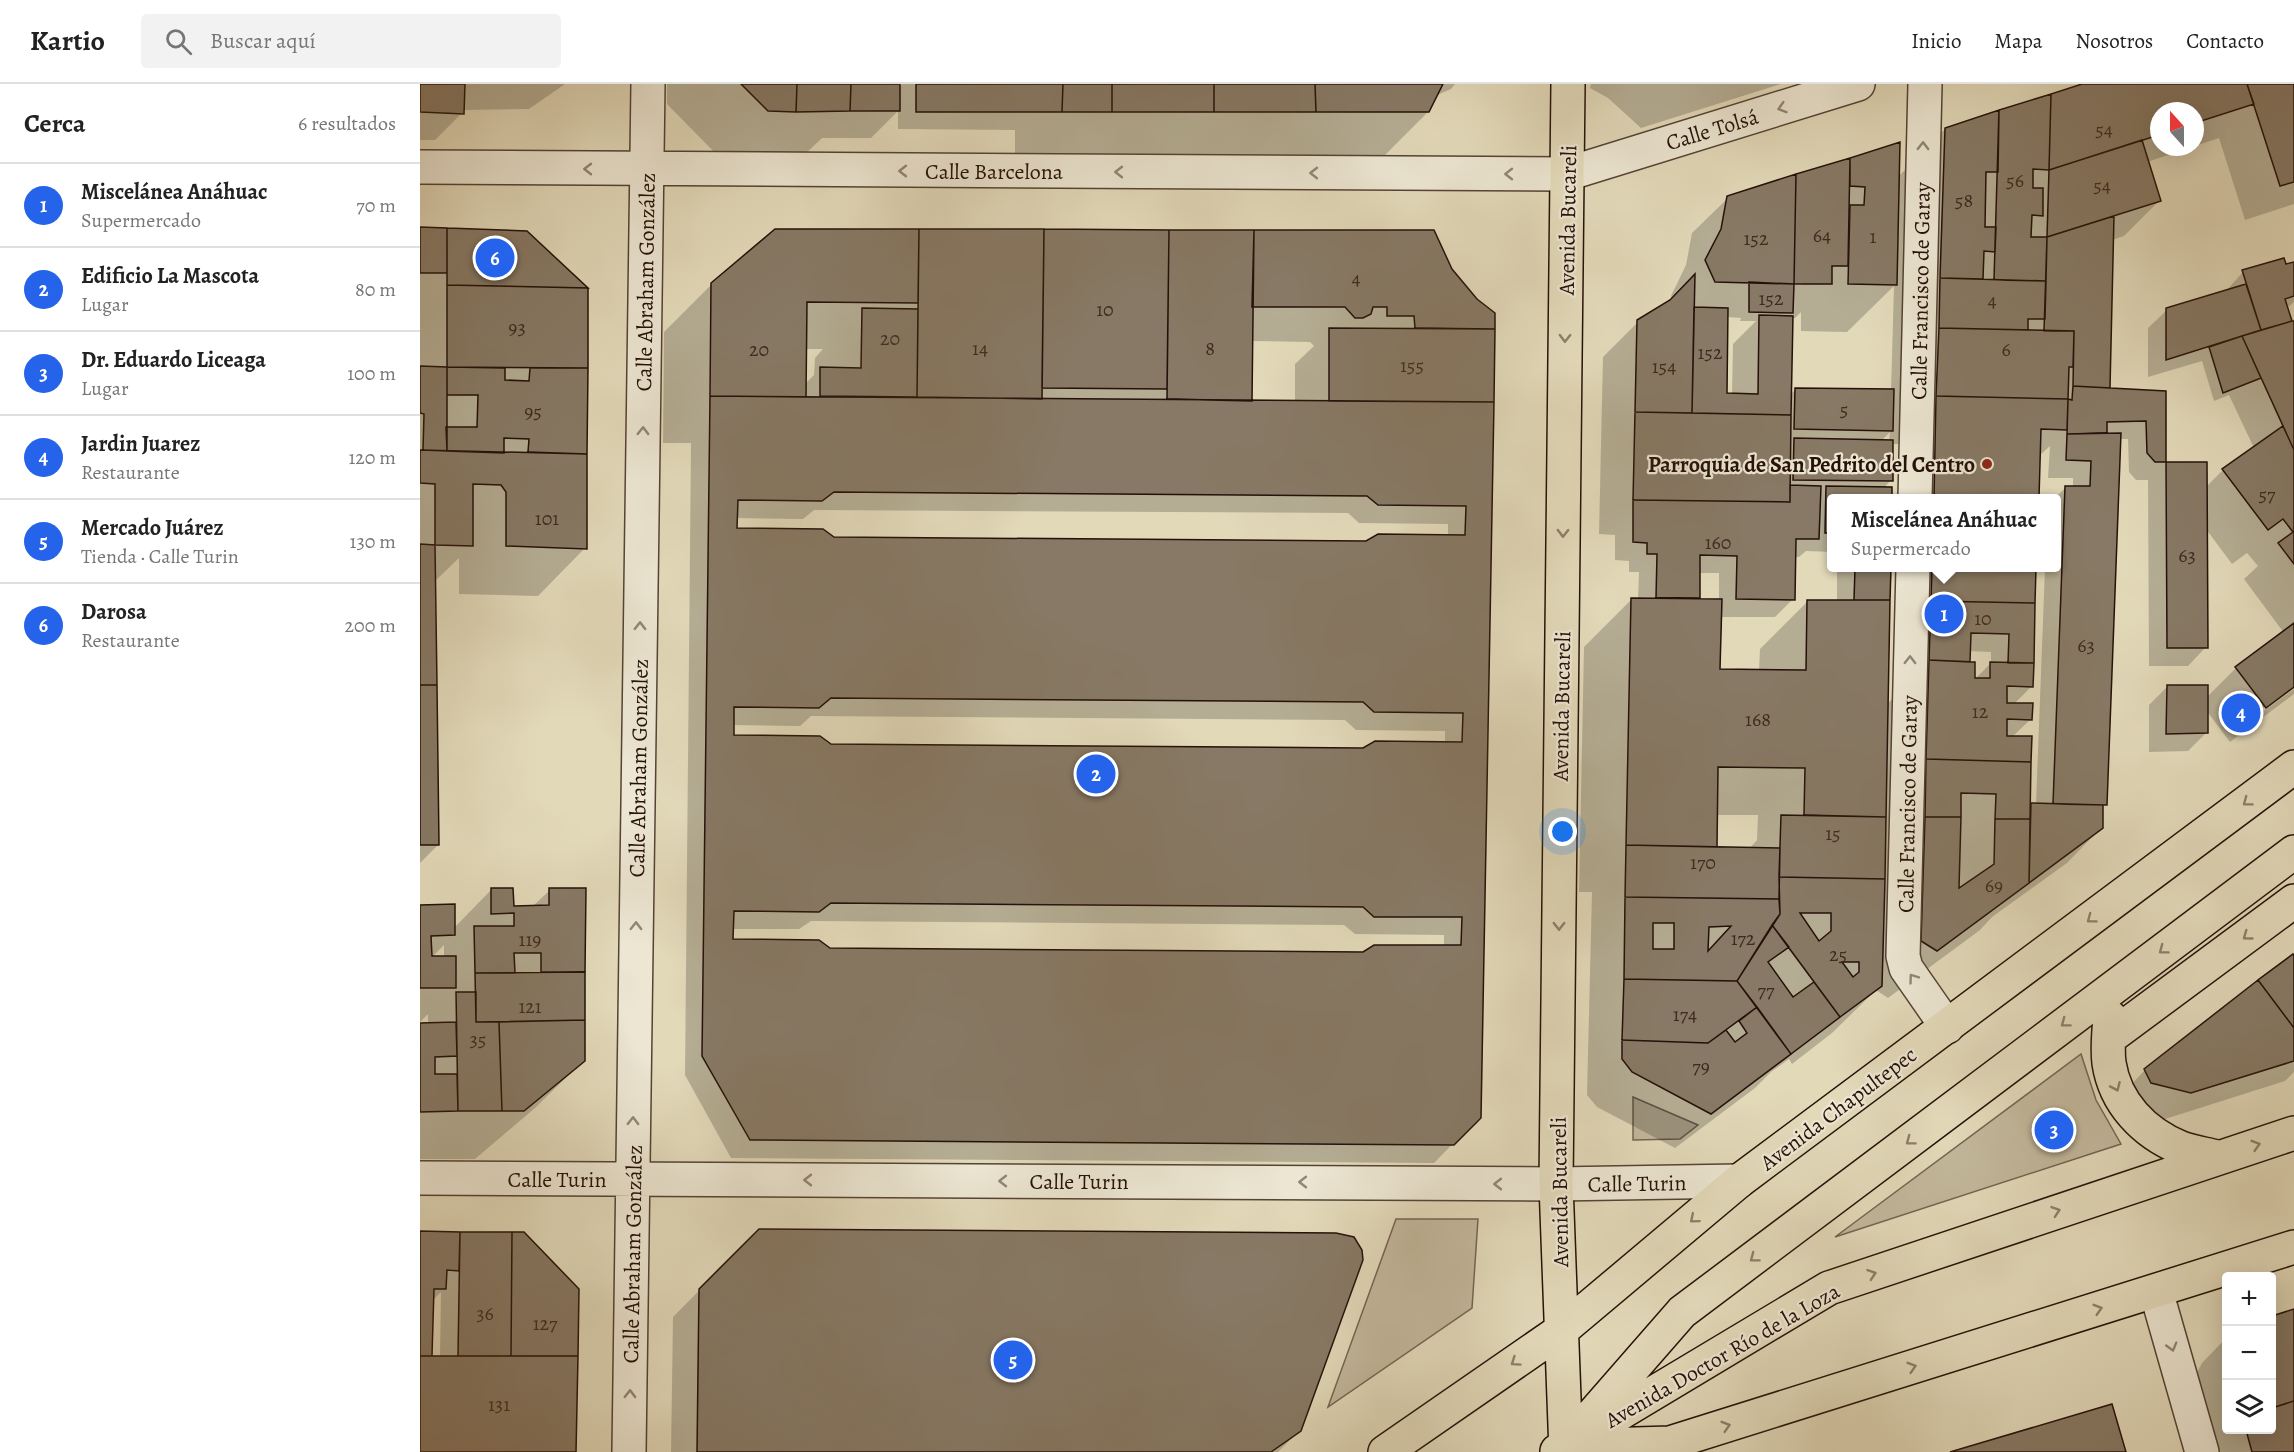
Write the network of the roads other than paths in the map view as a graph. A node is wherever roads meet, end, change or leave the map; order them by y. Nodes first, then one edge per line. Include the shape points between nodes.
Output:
1 (648, 84) edge
2 (1568, 84) edge
3 (1858, 84) edge
4 (1925, 84) edge
5 (420, 167) edge
6 (647, 169) junction
7 (1567, 174) junction
8 (1914, 494) edge
9 (1913, 572) edge
10 (2294, 767) edge
11 (2294, 852) edge
12 (2294, 901) edge
13 (2112, 988) junction
14 (1947, 1027) junction
15 (2109, 1038) junction
16 (2294, 1133) edge
17 (2217, 1157) junction
18 (420, 1178) edge
19 (633, 1179) junction
20 (1739, 1181) junction
21 (1556, 1184) junction
22 (2294, 1247) edge
23 (2156, 1291) junction
24 (1563, 1329) junction
25 (1671, 1448) edge
26 (1562, 1450) edge
27 (629, 1452) edge
28 (1385, 1452) edge
29 (2202, 1452) edge

1 - 6 street, Calle Abraham González
2 - 7 main road, Avenida Bucareli
3 -> 7 street, Calle Tolsá
8 -> 4 street, Calle Francisco de Garay
6 -> 5 street, Calle Barcelona
7 -> 6 street, Calle Barcelona
19 -> 6 street, Calle Abraham González
7 -> 21 main road, Avenida Bucareli
14 -> 9 street, Calle Francisco de Garay via 1906,968 1903,956
10 -> 14 main road, Avenida Chapultepec
11 -> 13 main road
12 -> 15 main road
13 - 15 main road
13 -> 26 main road via 1682,1312
14 - 20 main road, Avenida Chapultepec
15 -> 17 main road via 2113,1081 2127,1110 2153,1132 2181,1148
17 -> 16 main road, Avenida Doctor Río de la Loza
26 -> 17 main road, Avenida Doctor Río de la Loza via 1829,1288
18 - 19 street, Calle Turin
21 -> 19 street, Calle Turin
27 -> 19 street, Calle Abraham González
20 - 21 street, Calle Turin
20 -> 24 main road, Avenida Chapultepec
21 - 24 main road, Avenida Bucareli
22 - 23 main road, Avenida Doctor Río de la Loza
25 -> 23 main road, Avenida Doctor Río de la Loza
23 -> 29 street
24 - 26 main road, Avenida Bucareli
24 -> 28 main road, Avenida Chapultepec
25 - 26 main road, Avenida Doctor Río de la Loza

